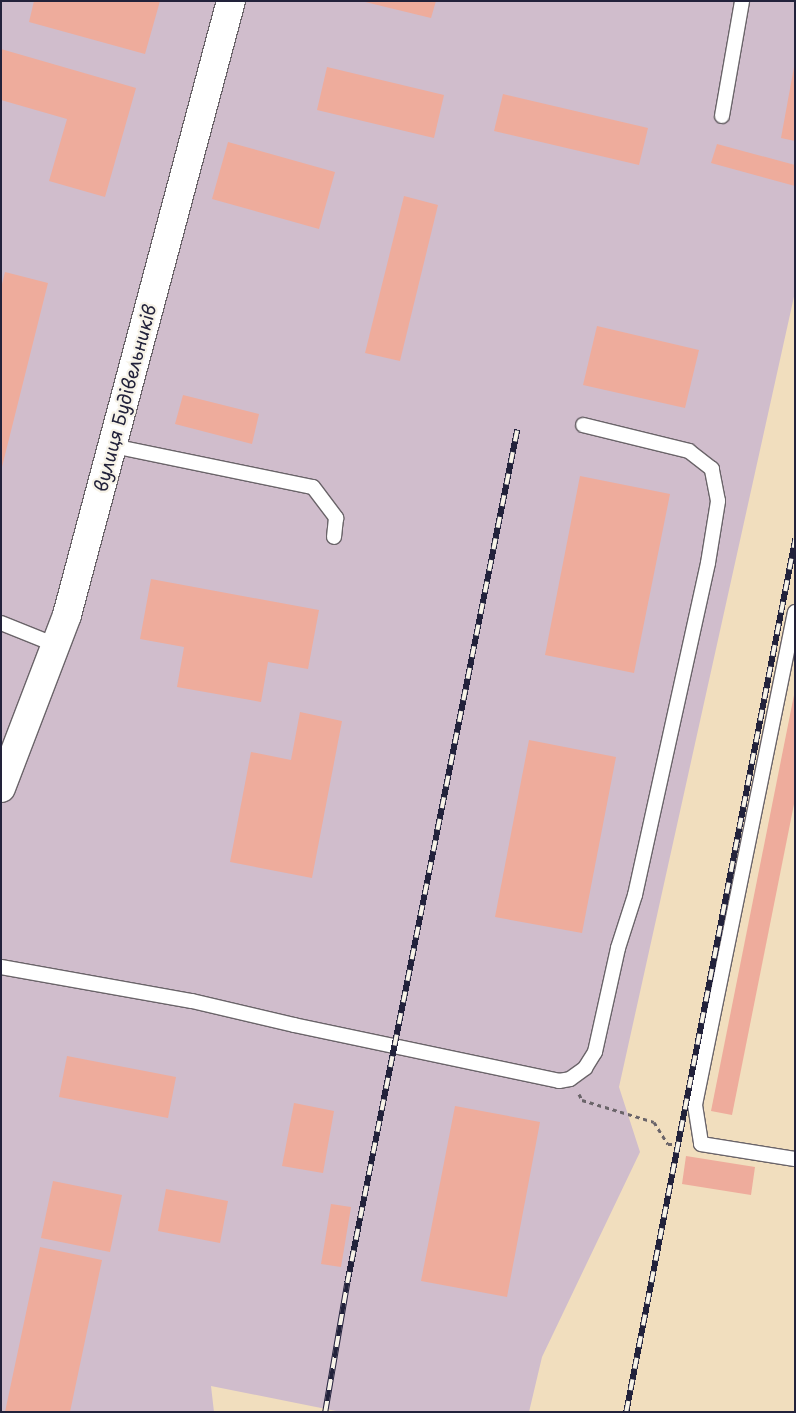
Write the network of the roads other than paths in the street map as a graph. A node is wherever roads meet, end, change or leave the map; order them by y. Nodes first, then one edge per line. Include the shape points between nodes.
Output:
1 (231, 1) edge
2 (742, 1) edge
3 (722, 116) dead end
4 (583, 425) dead end
5 (112, 446) junction
6 (334, 537) dead end
7 (795, 612) edge
8 (1, 623) edge
9 (56, 645) junction
10 (1, 788) edge
11 (1, 967) edge
12 (795, 1160) edge

1 - 5 street, вулиця Будівельників
2 - 3 lane
4 - 11 lane via 689,451 712,469 718,501 708,563 635,895 618,948 595,1052 585,1068 570,1079 558,1081 192,1001
5 - 6 lane via 313,487 336,518
5 - 9 street, вулиця Будівельників
7 - 12 lane via 695,1105 701,1144
8 - 9 lane
9 - 10 street, вулиця Будівельників

